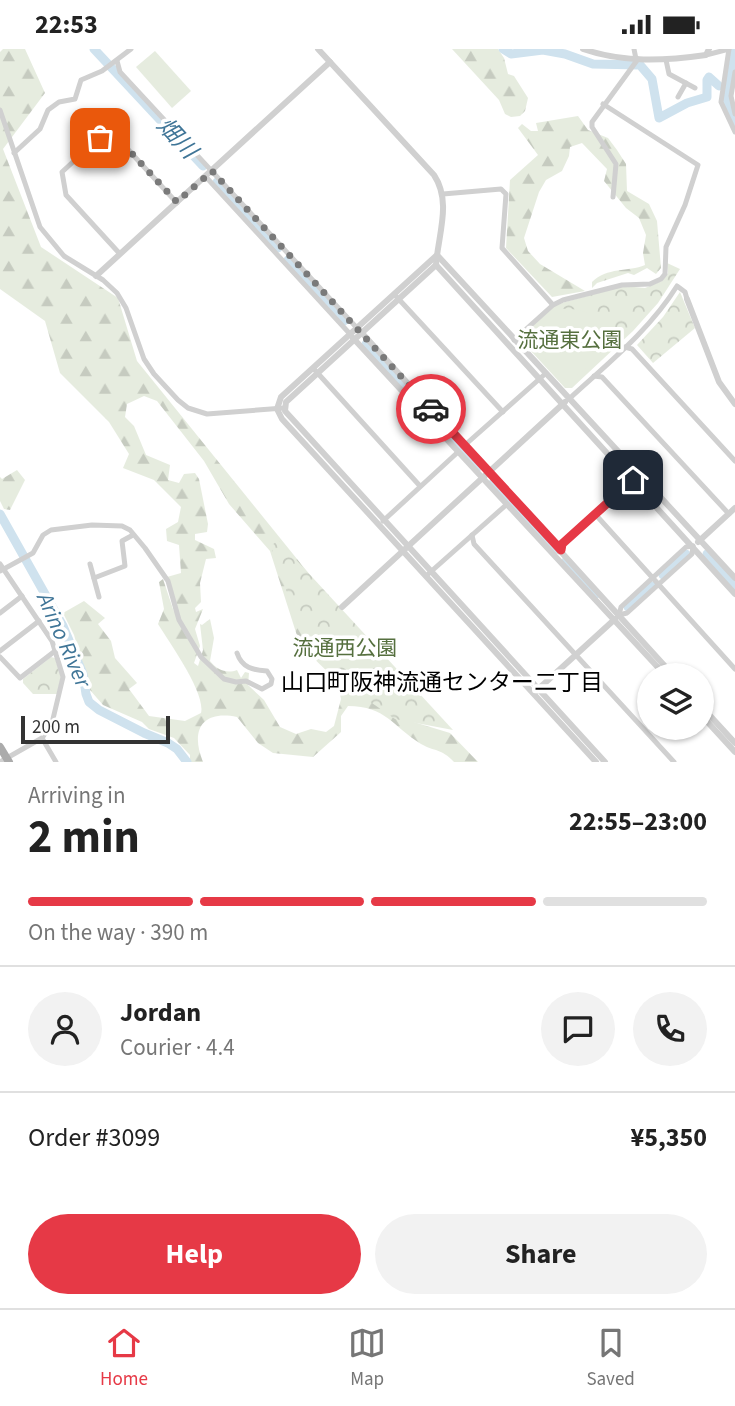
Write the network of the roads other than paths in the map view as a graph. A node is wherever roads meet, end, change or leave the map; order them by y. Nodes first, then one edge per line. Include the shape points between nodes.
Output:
1 (318, 49) edge
2 (583, 49) edge
3 (634, 49) edge
4 (729, 49) edge
5 (129, 50) edge
6 (592, 50) edge
7 (708, 52) edge
8 (637, 61) junction
9 (666, 61) junction
10 (330, 62) junction
11 (112, 64) junction
12 (735, 72) edge
13 (686, 83) junction
14 (695, 88) dead end
15 (678, 97) dead end
16 (603, 104) junction
17 (0, 110) edge
18 (735, 114) edge
19 (735, 132) edge
20 (14, 153) junction
21 (212, 171) junction
22 (206, 177) junction
23 (443, 194) junction
24 (613, 197) dead end
25 (177, 202) junction
26 (288, 252) junction
27 (120, 254) junction
28 (437, 255) junction
29 (280, 258) junction
30 (436, 265) junction
31 (96, 276) junction
32 (396, 297) junction
33 (687, 299) joint
34 (553, 305) junction
35 (360, 330) junction
36 (352, 337) junction
37 (514, 340) junction
38 (625, 347) junction
39 (315, 371) junction
40 (542, 376) junction
41 (594, 376) junction
42 (423, 400) junction
43 (566, 401) junction
44 (735, 404) edge
45 (415, 406) junction
46 (281, 408) junction
47 (503, 412) junction
48 (465, 445) junction
49 (458, 452) junction
50 (735, 461) edge
51 (489, 472) junction
52 (636, 477) junction
53 (482, 479) junction
54 (420, 487) junction
55 (506, 505) junction
56 (735, 508) edge
57 (595, 514) junction
58 (729, 514) junction
59 (381, 523) junction
60 (133, 535) junction
61 (472, 535) junction
62 (699, 541) junction
63 (693, 546) junction
64 (406, 549) junction
65 (561, 550) junction
66 (554, 557) junction
67 (90, 563) dead end
68 (3, 567) edge
69 (428, 574) junction
70 (654, 577) junction
71 (94, 578) junction
72 (735, 578) edge
73 (658, 585) junction
74 (735, 594) edge
75 (22, 596) junction
76 (99, 597) dead end
77 (342, 607) dead end
78 (0, 613) edge
79 (616, 618) junction
80 (39, 621) junction
81 (0, 651) edge
82 (55, 651) junction
83 (237, 653) dead end
84 (575, 655) junction
85 (0, 657) edge
86 (658, 663) edge
87 (735, 669) edge
88 (536, 691) junction
89 (714, 723) edge
90 (714, 726) edge
91 (42, 738) junction
92 (735, 743) edge
93 (0, 747) edge
94 (735, 752) edge
95 (5, 761) edge
96 (56, 762) edge
97 (596, 762) edge
98 (605, 762) edge
99 (674, 762) edge

1 - 10 street
2 - 6 street
3 - 8 street
4 - 7 street
4 - 19 street via 721,102
5 - 11 street
6 - 8 street
7 - 9 street
8 - 9 street
8 - 16 street
9 - 13 street via 669,74
10 - 21 street
10 - 23 street via 434,175
11 - 20 street via 81,80 75,99 48,110 40,129
11 - 21 street
12 - 18 street via 731,96
13 - 14 street
13 - 15 street
16 - 24 street via 592,127 616,164
16 - 34 street via 699,168 666,247 661,279
17 - 20 street
20 - 31 street via 45,235 64,256
21 - 22 street
21 - 26 street
22 - 25 street
22 - 29 street
23 - 28 street
23 - 34 street via 504,191 502,248
25 - 27 street
25 - 27 street via 123,144 100,138 62,172 65,195
26 - 29 street
26 - 35 street
27 - 31 street
28 - 30 street
28 - 32 street
28 - 37 street
29 - 36 street
30 - 32 street
30 - 40 street
31 - 46 street via 122,300 144,359 183,404 208,414
32 - 35 street
32 - 47 street
33 - 38 street via 677,286 657,315
33 - 44 street via 719,382
34 - 37 street
35 - 36 street
35 - 42 street
36 - 39 street
36 - 45 street
37 - 40 street
38 - 41 street
38 - 50 street via 632,349
39 - 46 street via 281,397
39 - 54 street
40 - 43 street
40 - 47 street
41 - 43 street
41 - 58 street via 602,377
42 - 45 street
42 - 48 street
43 - 51 street
43 - 52 street
45 - 49 street
46 - 59 street via 282,419
47 - 48 street
48 - 51 street
49 - 53 street
49 - 54 street
51 - 53 street
51 - 65 street
52 - 57 street
52 - 62 street
52 - 63 street
53 - 55 street
53 - 64 street
54 - 59 street
55 - 61 street
55 - 66 street
56 - 58 street
57 - 65 street
57 - 70 street
58 - 62 street
59 - 64 street
60 - 68 street via 122,526 60,528 43,535 33,553
60 - 71 street via 122,541 125,566
60 - 83 street via 168,581 179,620 201,657 224,679 246,681 262,689 271,684 267,671 244,666
61 - 69 street
61 - 84 street via 474,544
62 - 63 street
62 - 72 street
63 - 70 street via 686,547
63 - 73 street via 692,554
63 - 74 street
64 - 69 street
64 - 77 street
65 - 66 street
65 - 79 street
66 - 79 street
67 - 71 street
68 - 75 street
69 - 88 street
70 - 73 street
70 - 79 street via 621,607
71 - 76 street
73 - 79 street
73 - 87 street
75 - 78 street
75 - 80 street
79 - 84 street
79 - 86 street
80 - 81 street
80 - 82 street
82 - 85 street via 20,678
82 - 91 street via 63,677 52,723
84 - 88 street
84 - 99 street
88 - 97 street
88 - 98 street
89 - 92 street
90 - 94 street
91 - 95 street
91 - 96 street
93 - 95 main road

